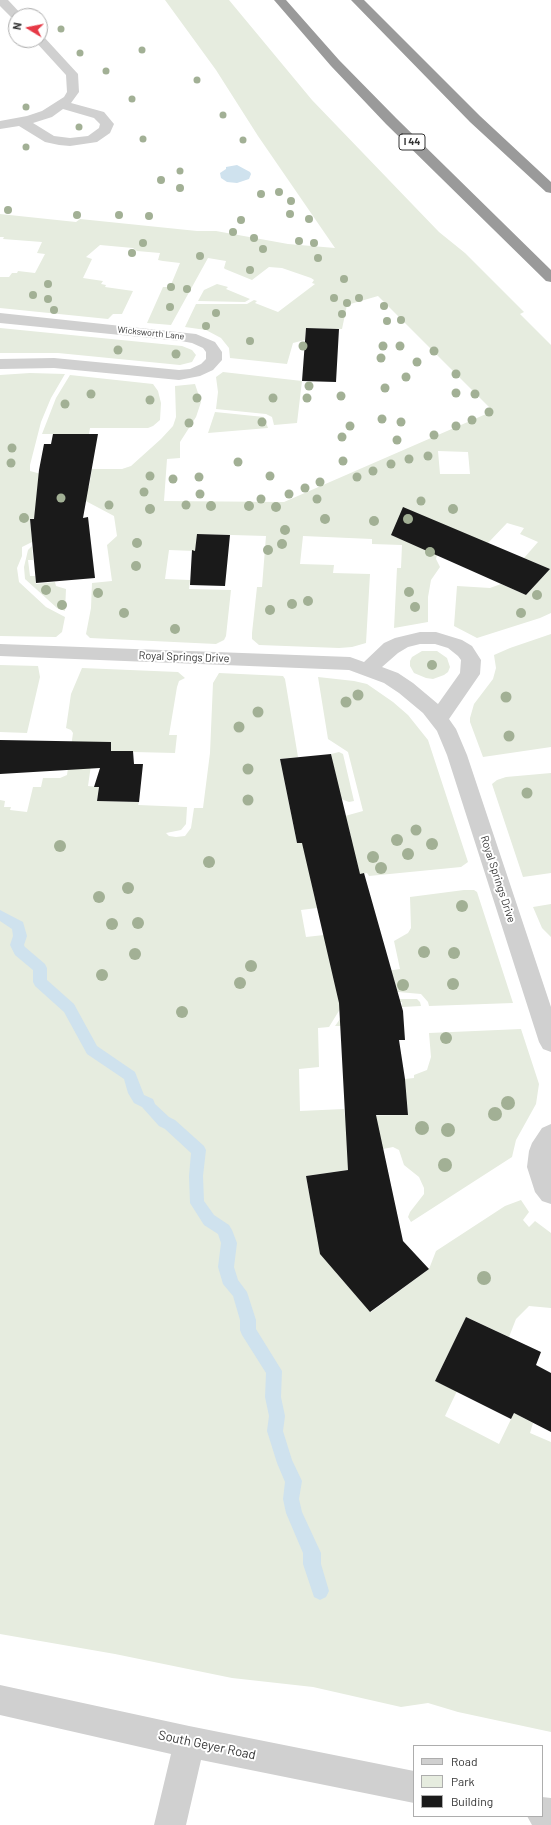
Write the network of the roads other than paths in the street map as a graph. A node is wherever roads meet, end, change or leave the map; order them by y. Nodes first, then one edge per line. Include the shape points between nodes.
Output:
1 (1, 0) edge
2 (280, 0) edge
3 (357, 0) edge
4 (9, 8) edge
5 (48, 48) edge
6 (62, 104) junction
7 (22, 122) junction
8 (0, 125) edge
9 (551, 189) edge
10 (551, 278) edge
11 (0, 318) edge
12 (0, 364) edge
13 (0, 650) edge
14 (368, 669) junction
15 (438, 719) junction
16 (551, 1042) edge
17 (551, 1135) edge
18 (551, 1194) edge
19 (0, 1700) edge
20 (189, 1742) junction
21 (413, 1787) edge
22 (170, 1825) edge

1 - 4 street
2 - 10 highway, I 44 via 335,63 391,121
3 - 9 highway via 459,103
5 - 6 street via 72,74 73,92
6 - 7 street via 47,114
6 - 7 street via 99,115 107,124 105,130 92,139 59,141 50,139
7 - 8 street
11 - 12 street, Wicksworth Lane via 196,338 209,345 214,352 214,360 207,367 194,373 180,375 54,363
13 - 14 street, Royal Springs Drive via 312,662 350,664
14 - 15 street, Royal Springs Drive via 391,678 406,688 430,708
14 - 15 street via 391,648 402,642 420,638 436,638 455,644 465,651 471,660 470,674
15 - 16 street, Royal Springs Drive via 446,729 457,755
17 - 18 street via 541,1151 539,1168 544,1184
19 - 20 street, South Geyer Road
20 - 21 street, South Geyer Road
20 - 22 street

